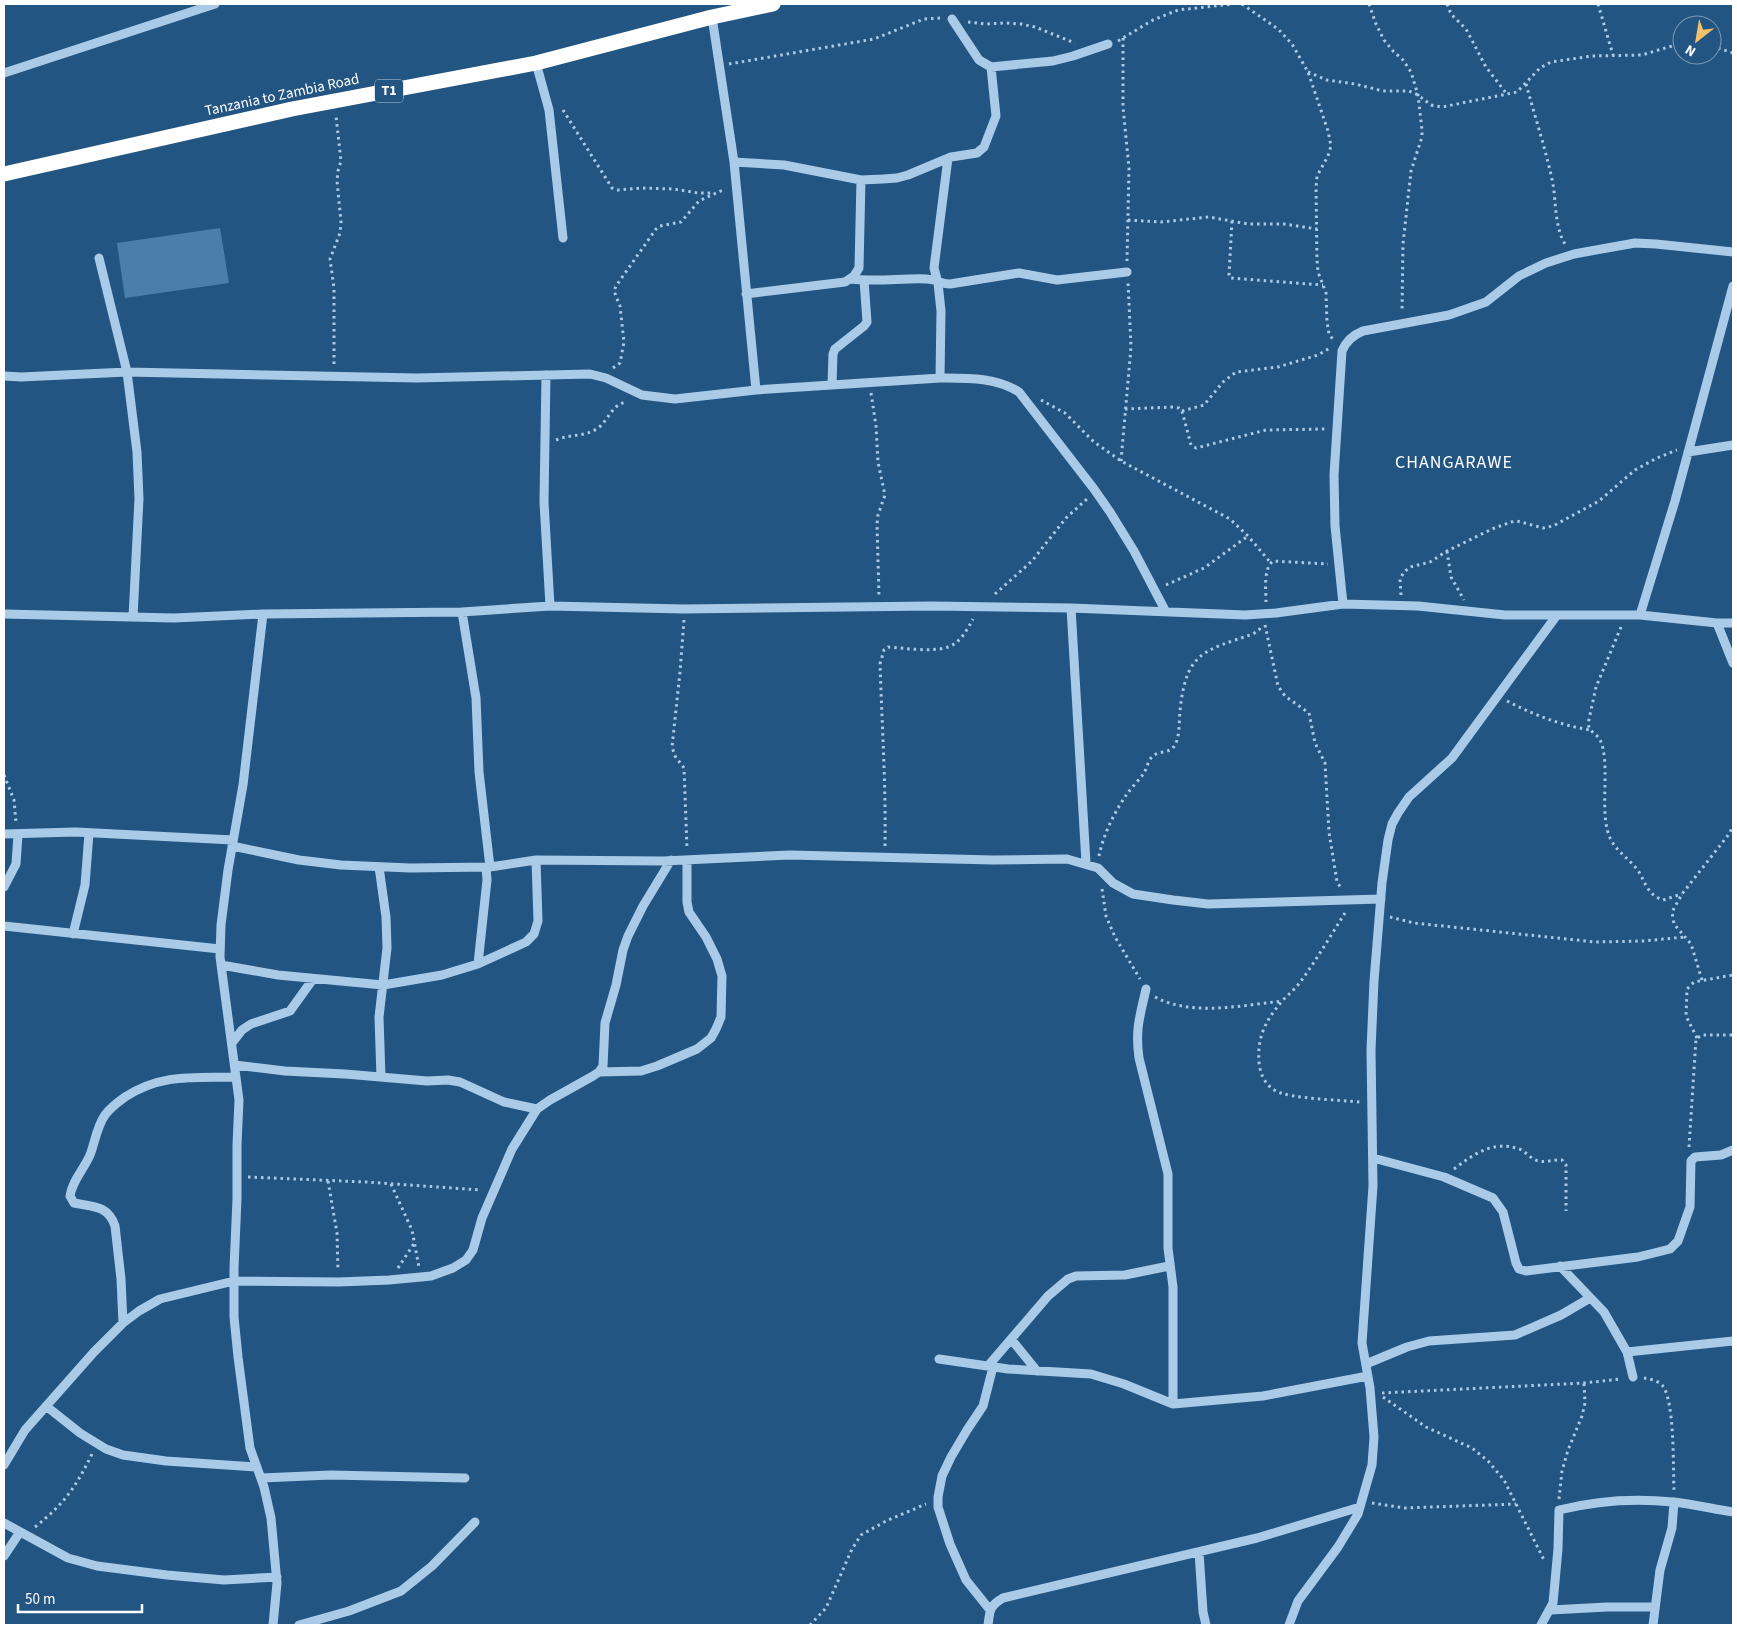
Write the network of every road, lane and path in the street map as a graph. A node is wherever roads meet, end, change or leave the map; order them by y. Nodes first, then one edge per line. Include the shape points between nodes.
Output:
1 (215, 4) edge
2 (773, 4) edge
3 (1242, 4) edge
4 (1369, 4) edge
5 (1447, 4) edge
6 (1598, 4) edge
7 (712, 17) junction
8 (952, 19) dead end
9 (1123, 38) dead end
10 (1108, 44) dead end
11 (1672, 46) edge
12 (1613, 54) junction
13 (536, 63) junction
14 (991, 67) junction
15 (1308, 72) junction
16 (4, 73) edge
17 (1526, 84) junction
18 (1418, 94) junction
19 (1506, 94) junction
20 (546, 98) junction
21 (334, 101) junction
22 (948, 158) junction
23 (734, 162) junction
24 (4, 174) edge
25 (861, 180) junction
26 (735, 184) junction
27 (716, 193) junction
28 (1128, 220) junction
29 (1232, 221) junction
30 (1317, 229) junction
31 (563, 238) dead end
32 (1733, 252) edge
33 (1574, 254) junction
34 (99, 258) dead end
35 (1127, 272) junction
36 (851, 279) junction
37 (864, 280) junction
38 (938, 283) junction
39 (1323, 285) junction
40 (1733, 286) edge
41 (746, 294) junction
42 (1402, 324) junction
43 (1353, 336) junction
44 (1336, 344) junction
45 (127, 372) junction
46 (590, 374) junction
47 (334, 375) junction
48 (546, 375) junction
49 (4, 376) edge
50 (940, 378) junction
51 (867, 383) junction
52 (832, 385) junction
53 (756, 390) junction
54 (642, 395) junction
55 (1037, 398) dead end
56 (1125, 409) junction
57 (1182, 411) junction
58 (1338, 429) junction
59 (1733, 445) edge
60 (545, 448) junction
61 (1689, 449) junction
62 (1121, 461) junction
63 (1094, 489) junction
64 (1248, 536) junction
65 (1447, 551) junction
66 (1270, 562) junction
67 (1338, 565) junction
68 (1154, 590) junction
69 (1342, 604) junction
70 (550, 606) junction
71 (879, 606) junction
72 (1402, 606) junction
73 (981, 607) junction
74 (1071, 608) junction
75 (684, 609) junction
76 (462, 612) junction
77 (1166, 612) junction
78 (1470, 612) junction
79 (4, 614) edge
80 (263, 614) junction
81 (1265, 614) junction
82 (1557, 615) junction
83 (1626, 615) junction
84 (1640, 615) junction
85 (133, 617) junction
86 (1716, 623) junction
87 (1733, 623) edge
88 (1733, 663) edge
89 (1497, 696) junction
90 (1591, 731) junction
91 (4, 775) edge
92 (1733, 826) edge
93 (89, 833) junction
94 (4, 834) edge
95 (18, 835) junction
96 (233, 843) junction
97 (885, 857) junction
98 (536, 860) junction
99 (671, 860) junction
100 (687, 860) junction
101 (1086, 863) junction
102 (379, 867) junction
103 (488, 867) junction
104 (1098, 868) junction
105 (4, 887) edge
106 (1682, 894) junction
107 (1354, 899) junction
108 (1381, 899) junction
109 (1379, 914) junction
110 (4, 926) edge
111 (73, 934) junction
112 (1686, 937) junction
113 (220, 949) junction
114 (478, 964) junction
115 (221, 965) junction
116 (1733, 975) edge
117 (313, 979) junction
118 (1702, 980) junction
119 (383, 984) junction
120 (1146, 989) junction
121 (1283, 1001) junction
122 (1733, 1035) edge
123 (1698, 1038) junction
124 (232, 1043) junction
125 (235, 1066) junction
126 (599, 1072) junction
127 (381, 1076) junction
128 (236, 1077) junction
129 (1372, 1103) junction
130 (536, 1110) junction
131 (1733, 1150) edge
132 (1373, 1158) junction
133 (1691, 1161) junction
134 (237, 1177) junction
135 (1444, 1177) junction
136 (328, 1181) junction
137 (391, 1184) junction
138 (494, 1191) junction
139 (1566, 1211) dead end
140 (415, 1241) junction
141 (1169, 1266) junction
142 (1560, 1266) junction
143 (420, 1277) junction
144 (389, 1280) junction
145 (234, 1281) junction
146 (339, 1282) junction
147 (1590, 1298) junction
148 (122, 1323) junction
149 (1011, 1340) junction
150 (1733, 1341) edge
151 (1627, 1352) junction
152 (939, 1359) dead end
153 (1366, 1364) junction
154 (990, 1366) junction
155 (1037, 1371) junction
156 (1368, 1376) junction
157 (1633, 1377) junction
158 (1584, 1383) junction
159 (1172, 1404) junction
160 (46, 1406) junction
161 (98, 1444) junction
162 (4, 1465) edge
163 (257, 1467) junction
164 (260, 1478) junction
165 (465, 1478) dead end
166 (938, 1499) junction
167 (1674, 1502) junction
168 (1361, 1504) junction
169 (1516, 1504) junction
170 (1559, 1510) junction
171 (1733, 1512) edge
172 (475, 1522) dead end
173 (4, 1523) edge
174 (22, 1533) junction
175 (1199, 1552) junction
176 (4, 1556) edge
177 (277, 1577) junction
178 (1555, 1581) junction
179 (1655, 1607) junction
180 (990, 1610) junction
181 (1551, 1610) junction
182 (273, 1625) edge
183 (300, 1625) edge
184 (810, 1625) edge
185 (988, 1625) edge
186 (1206, 1625) edge
187 (1289, 1625) edge
188 (1541, 1625) edge
189 (1653, 1625) edge

1 - 16 street
2 - 7 highway, Tanzania to Zambia Road / T1
3 - 15 path via 1278,29 1292,44
4 - 18 path via 1384,40 1411,72
5 - 19 path via 1450,14 1466,29 1486,67
6 - 12 path
7 - 13 highway, Tanzania to Zambia Road / T1
7 - 23 street
8 - 14 street via 979,60
9 - 28 path via 1124,107 1129,155
10 - 14 street via 1053,61
11 - 12 path via 1642,55
12 - 17 path via 1550,62
13 - 20 street
13 - 21 highway, Tanzania to Zambia Road / T1
14 - 22 street via 997,112 984,147 977,153
15 - 18 path via 1324,80
15 - 30 path via 1331,146 1317,176
17 - 19 path via 1517,92
17 - 33 path via 1553,185 1562,238
18 - 19 path via 1437,107
18 - 42 path via 1423,133 1411,170 1404,234
20 - 27 path via 562,110 612,188
20 - 31 street
21 - 24 highway, Tanzania to Zambia Road / T1
21 - 47 path via 341,161 337,181 341,222 330,259 334,288
22 - 25 street via 897,178
22 - 38 street via 934,268
23 - 25 street via 784,165
23 - 26 street
25 - 36 street via 859,268
26 - 27 path
26 - 41 street
27 - 46 path via 699,201 681,222 656,229 616,286 614,291 621,310 624,342 622,358 616,367
28 - 29 path via 1160,222 1198,217
28 - 35 path
29 - 30 path
29 - 39 path via 1230,278
30 - 39 path via 1318,272
32 - 33 street via 1635,243
33 - 42 street via 1519,276 1486,302 1449,315
34 - 45 street
35 - 38 street via 1057,280 1018,273
35 - 56 path via 1131,347
36 - 37 street
36 - 41 street
37 - 38 street via 929,279
37 - 52 street via 867,322 835,349
38 - 50 street via 942,311
39 - 44 path via 1329,334
40 - 61 street
41 - 53 street
42 - 43 street
43 - 44 path
43 - 58 street via 1342,351
44 - 57 path via 1318,355 1278,367 1236,372 1204,405
45 - 47 street
45 - 49 street via 21,378
45 - 85 street via 139,499
46 - 48 street
46 - 54 street
47 - 48 street via 416,378
48 - 60 street
50 - 51 street
50 - 63 street via 990,381 1019,392
51 - 52 street
51 - 71 path via 872,395 878,462 885,495 877,524
52 - 53 street
53 - 54 street via 675,400
54 - 60 path via 616,405 594,430 581,436 562,438
55 - 62 path via 1065,413 1094,442
56 - 57 path via 1173,406
56 - 62 path
57 - 58 path via 1191,445 1196,448 1266,430
58 - 67 street via 1334,475
59 - 61 street
60 - 70 street via 544,502
61 - 65 path via 1673,451 1646,463 1599,501 1550,527 1514,521
61 - 84 street
62 - 64 path via 1222,514
63 - 68 street via 1134,551
63 - 73 path via 1032,561
64 - 66 path
64 - 68 path via 1204,568
65 - 72 path via 1404,572 1400,583
65 - 78 path via 1453,581
66 - 67 path
66 - 81 path
67 - 69 street
68 - 77 street
69 - 72 street
69 - 81 street
70 - 75 street
70 - 76 street
71 - 73 street
71 - 75 street
72 - 78 street
73 - 74 street
73 - 97 path via 952,646 938,649 888,647 883,652 880,664 882,758 886,785
74 - 77 street
74 - 101 street
75 - 100 path via 672,747 684,768
76 - 80 street
76 - 103 street via 476,698
77 - 81 street
78 - 82 street
79 - 85 street
80 - 85 street
80 - 96 street
82 - 83 street
82 - 89 street
83 - 84 street
83 - 90 path via 1596,687 1589,713
84 - 86 street
86 - 87 street
86 - 88 street
89 - 90 path via 1545,718
89 - 108 street via 1452,758 1410,797 1398,813 1388,840
90 - 106 path via 1600,737 1604,754 1606,828 1611,840 1637,869 1653,895 1663,900
91 - 95 path via 14,800
92 - 106 path
93 - 95 street
93 - 96 street
93 - 111 street via 85,885
94 - 95 street
95 - 105 street via 16,864
96 - 102 street via 299,860
96 - 113 street
97 - 100 street via 790,855
97 - 101 street
98 - 99 street
98 - 103 street
98 - 114 street via 538,921 534,934 526,942
99 - 100 street
99 - 126 street via 643,906 623,950 605,1023 604,1062
100 - 126 street via 689,912 706,937 722,976 721,1017 711,1038 697,1049 641,1071
101 - 104 street
102 - 103 street
102 - 119 street via 387,940
103 - 114 street
104 - 107 street via 1113,883 1133,894 1173,900 1208,904
104 - 107 path via 1107,831 1126,795 1145,771 1150,758 1170,751 1176,744 1186,675 1210,649 1253,634 1264,622 1278,686 1285,696 1309,713 1314,743 1325,763 1329,832 1338,882
104 - 120 path via 1106,916
106 - 112 path via 1672,919
107 - 108 street
107 - 121 path via 1300,982
108 - 109 street
109 - 112 path via 1414,923 1595,942
109 - 129 street via 1371,1050
110 - 111 street
111 - 113 street
112 - 118 path
113 - 115 street
114 - 119 street via 442,975
115 - 117 street
115 - 124 street
116 - 118 path
117 - 119 street
117 - 124 street via 290,1011 251,1024
118 - 123 path via 1691,984 1686,995 1686,1016
119 - 127 street via 379,1017
120 - 121 path via 1162,1000 1198,1007 1222,1008
120 - 141 street via 1136,1038 1168,1174
121 - 129 path via 1266,1023 1259,1039 1260,1068 1267,1084 1278,1092 1294,1095
122 - 123 path via 1702,1035
123 - 133 path via 1689,1144
124 - 125 street
125 - 127 street
125 - 128 street
126 - 130 street
127 - 130 street via 460,1082 504,1102
128 - 134 street via 239,1100
128 - 148 street via 172,1078 149,1084 118,1102 100,1124 86,1164 71,1187 70,1196 74,1203 103,1209 112,1218 121,1279
129 - 132 street
130 - 138 street via 512,1149
131 - 133 street via 1720,1155 1694,1157
132 - 135 street
132 - 153 street via 1374,1186 1362,1344
133 - 142 street via 1690,1206 1674,1246 1638,1258
134 - 136 path
134 - 145 street
135 - 139 path via 1471,1156 1493,1146 1521,1149 1538,1162 1560,1159 1566,1165
135 - 142 street via 1493,1198 1503,1212 1519,1269 1526,1271
136 - 137 path
136 - 146 path via 337,1233
137 - 138 path
137 - 140 path
138 - 143 street via 473,1250 466,1260 453,1268
140 - 143 path
140 - 144 path
141 - 149 street via 1125,1275 1068,1279 1048,1296
141 - 159 street via 1173,1288
142 - 147 street
143 - 144 street
144 - 146 street
145 - 146 street
145 - 148 street via 160,1299
145 - 163 street via 238,1357 250,1448
147 - 151 street via 1604,1312
147 - 153 street via 1515,1336 1430,1341
148 - 160 street
149 - 154 street
149 - 155 street
150 - 151 street
151 - 157 street
152 - 154 street
153 - 156 street
154 - 155 street
154 - 166 street via 983,1406 951,1457 942,1476
155 - 159 street via 1090,1374
156 - 159 street via 1263,1396
156 - 168 street via 1374,1437 1372,1465
157 - 158 path
157 - 167 path via 1652,1380 1662,1385 1666,1392 1670,1407
158 - 169 path via 1377,1393 1426,1427 1472,1448 1504,1480
158 - 170 path via 1585,1403 1562,1471
160 - 161 street via 80,1434
160 - 162 street via 25,1430
161 - 163 street via 124,1455 166,1462
161 - 174 path via 68,1496 54,1512
163 - 164 street
164 - 165 street via 331,1475
164 - 177 street via 271,1518
166 - 180 street via 950,1544 966,1580
166 - 184 path via 861,1535 826,1608
167 - 170 street via 1615,1501
167 - 171 street
167 - 179 street via 1672,1528 1660,1570
168 - 169 path via 1406,1508
168 - 175 street via 1257,1538
168 - 187 street via 1338,1547 1298,1601
169 - 178 path
170 - 178 street
172 - 183 street via 432,1566 401,1591
173 - 174 street
174 - 176 street
174 - 177 street via 68,1558 97,1566 224,1580
175 - 180 street via 1003,1598
175 - 186 street
177 - 182 street
178 - 181 street
179 - 181 street
179 - 189 street
180 - 185 street
181 - 188 street

